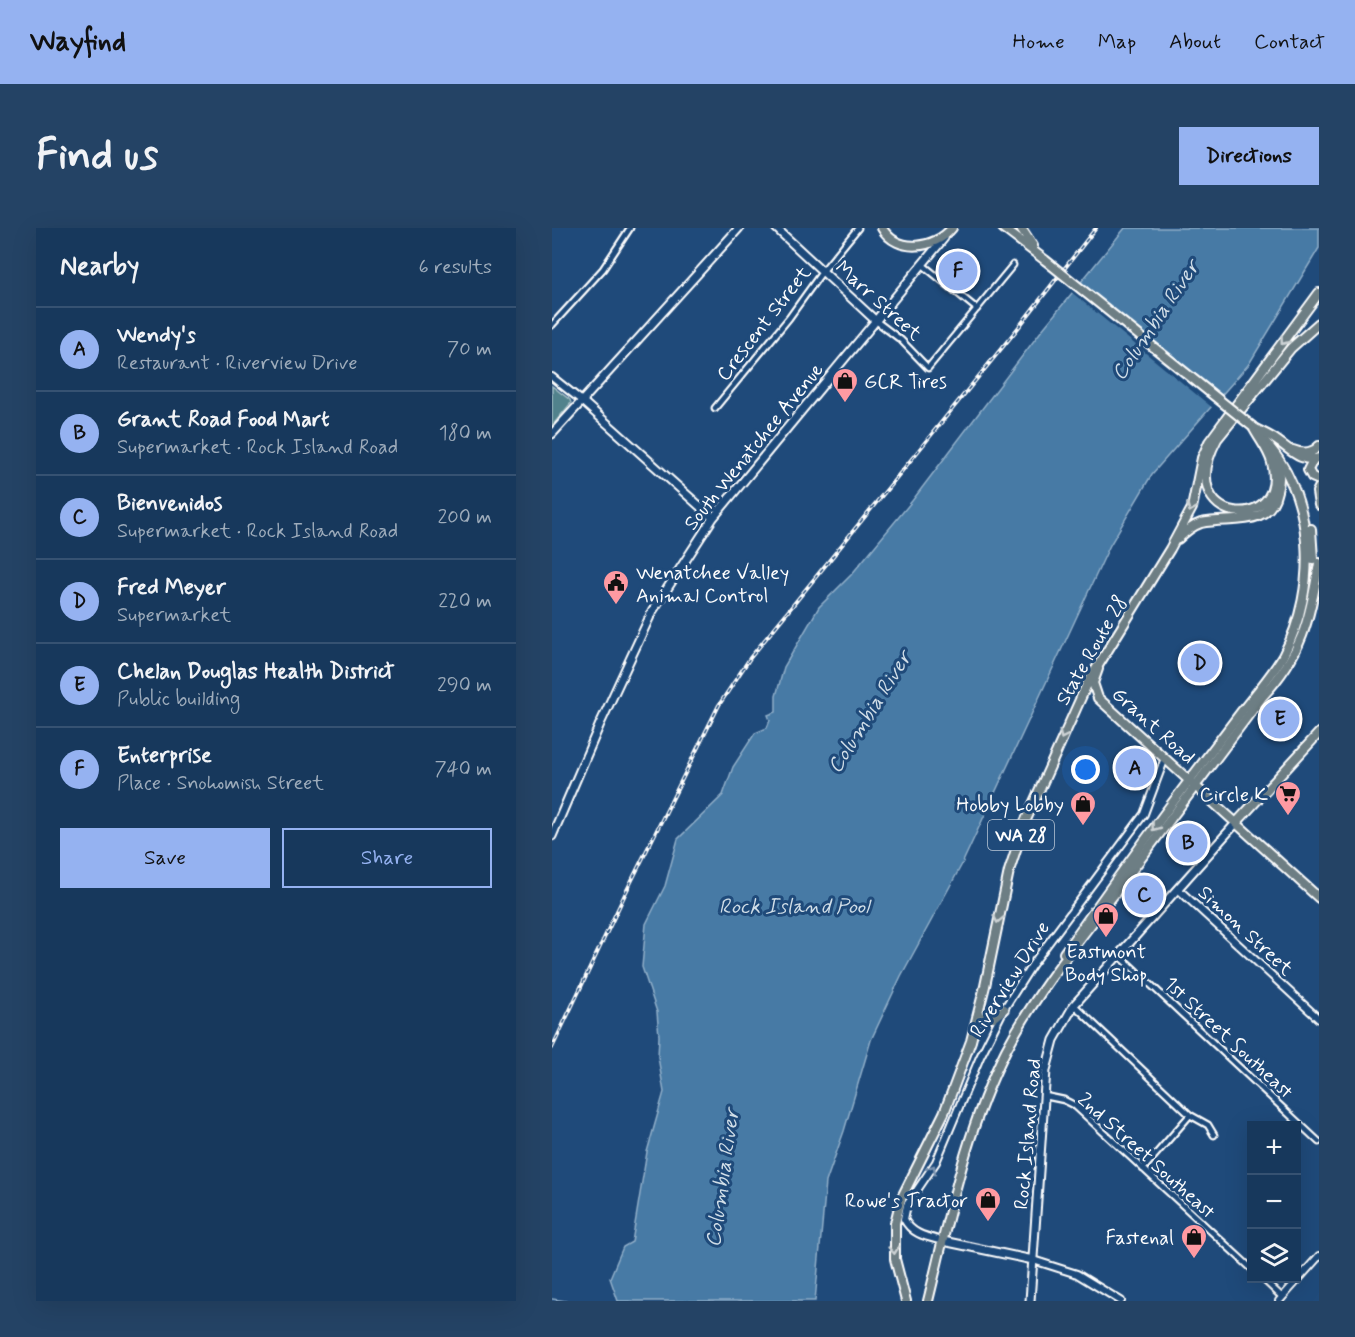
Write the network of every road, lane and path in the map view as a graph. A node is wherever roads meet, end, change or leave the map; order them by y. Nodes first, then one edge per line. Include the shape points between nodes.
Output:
1 (630, 228) edge
2 (739, 228) edge
3 (858, 228) edge
4 (882, 228) edge
5 (952, 228) edge
6 (1004, 228) edge
7 (1021, 228) edge
8 (778, 229) edge
9 (944, 238) junction
10 (1046, 260) junction
11 (922, 264) junction
12 (1013, 265) dead end
13 (822, 272) junction
14 (1319, 294) edge
15 (977, 309) junction
16 (876, 321) junction
17 (1319, 323) edge
18 (552, 326) edge
19 (552, 377) edge
20 (582, 401) junction
21 (715, 408) dead end
22 (1252, 427) junction
23 (552, 434) edge
24 (1285, 446) junction
25 (1319, 446) edge
26 (1317, 458) edge
27 (1319, 480) edge
28 (1319, 488) edge
29 (1319, 505) edge
30 (713, 518) junction
31 (1170, 549) junction
32 (1319, 563) edge
33 (1312, 575) junction
34 (1099, 665) junction
35 (1319, 733) edge
36 (1165, 758) junction
37 (1193, 783) junction
38 (1237, 822) junction
39 (552, 836) edge
40 (1178, 889) junction
41 (1319, 898) edge
42 (1118, 954) junction
43 (1074, 1005) junction
44 (1004, 1009) junction
45 (977, 1017) junction
46 (989, 1018) junction
47 (1319, 1019) edge
48 (995, 1027) junction
49 (1045, 1096) junction
50 (1190, 1115) junction
51 (1214, 1135) dead end
52 (1319, 1142) edge
53 (1143, 1169) junction
54 (901, 1199) junction
55 (904, 1219) junction
56 (943, 1241) junction
57 (1319, 1256) edge
58 (1033, 1260) junction
59 (1247, 1265) edge
60 (1267, 1283) edge
61 (1281, 1299) edge
62 (906, 1301) edge
63 (928, 1301) edge
64 (1030, 1301) edge
65 (1121, 1301) edge

1 - 18 street via 603,269
2 - 20 main road
3 - 13 street, Crescent Street
4 - 9 main road via 903,245
5 - 9 main road, South Wenatchee Avenue
6 - 10 main road
7 - 10 main road
8 - 13 main road, Marr Street
9 - 11 main road, South Wenatchee Avenue
10 - 22 main road, bridge
11 - 15 street
11 - 16 main road, South Wenatchee Avenue
12 - 15 street
13 - 16 main road, Marr Street
13 - 21 street, Crescent Street
14 -> 31 main road, State Route 28 / WA 28 via 1209,442 1192,508
15 - 16 street, Marr Street via 928,368
16 - 30 main road, South Wenatchee Avenue
17 - 22 main road via 1292,348 1212,449 1207,464 1208,486 1214,500 1230,511 1257,508 1273,485 1271,458
19 - 20 street
20 - 23 main road
20 - 30 main road
22 - 24 main road
22 - 31 main road via 1278,467 1278,490 1272,504 1253,518 1193,526
22 - 33 main road via 1279,450 1299,486 1311,529
24 - 25 main road via 1306,453
24 - 26 main road via 1301,458
26 - 27 main road via 1308,470
28 - 29 main road
30 - 39 main road, South Wenatchee Avenue via 652,612
31 - 34 main road, State Route 28 / WA 28
32 - 33 main road
33 - 37 main road via 1283,655
33 - 37 main road via 1303,637 1285,669
34 - 36 main road, Grant Road via 1093,683 1098,698
34 -> 45 main road, State Route 28 / WA 28 via 1024,822 1009,871
35 - 38 main road
36 - 37 main road, Grant Road
36 - 44 street, Riverview Drive via 1144,814
37 - 38 main road, Grant Road
37 - 56 main road via 1053,973 1019,1026 989,1090 958,1178
38 - 40 main road, Rock Island Road
38 - 41 main road, Grant Road
40 - 42 main road, Rock Island Road
40 - 47 street, Simon Street
42 - 43 main road, Rock Island Road
42 - 52 street, 1st Street Southeast
43 - 49 main road, Rock Island Road via 1054,1040 1046,1070
43 - 50 street
44 - 46 main road via 997,1017
44 - 48 street, Riverview Drive
45 - 46 main road
45 - 54 main road, State Route 28 / WA 28 via 944,1113
46 - 48 main road
55 -> 48 street, Riverview Drive via 907,1205 936,1162
49 - 53 street, 2nd Street Southeast via 1074,1105
49 - 58 main road, Rock Island Road
50 - 51 street via 1208,1125
50 - 53 street
53 - 59 street, 2nd Street Southeast
54 - 55 main road
54 -> 62 main road, WA 28 via 894,1246
55 - 56 street via 915,1232
56 - 58 main road
56 - 63 main road
57 - 61 street
58 - 64 main road, Rock Island Road
58 - 65 street via 1077,1274
60 - 61 street

